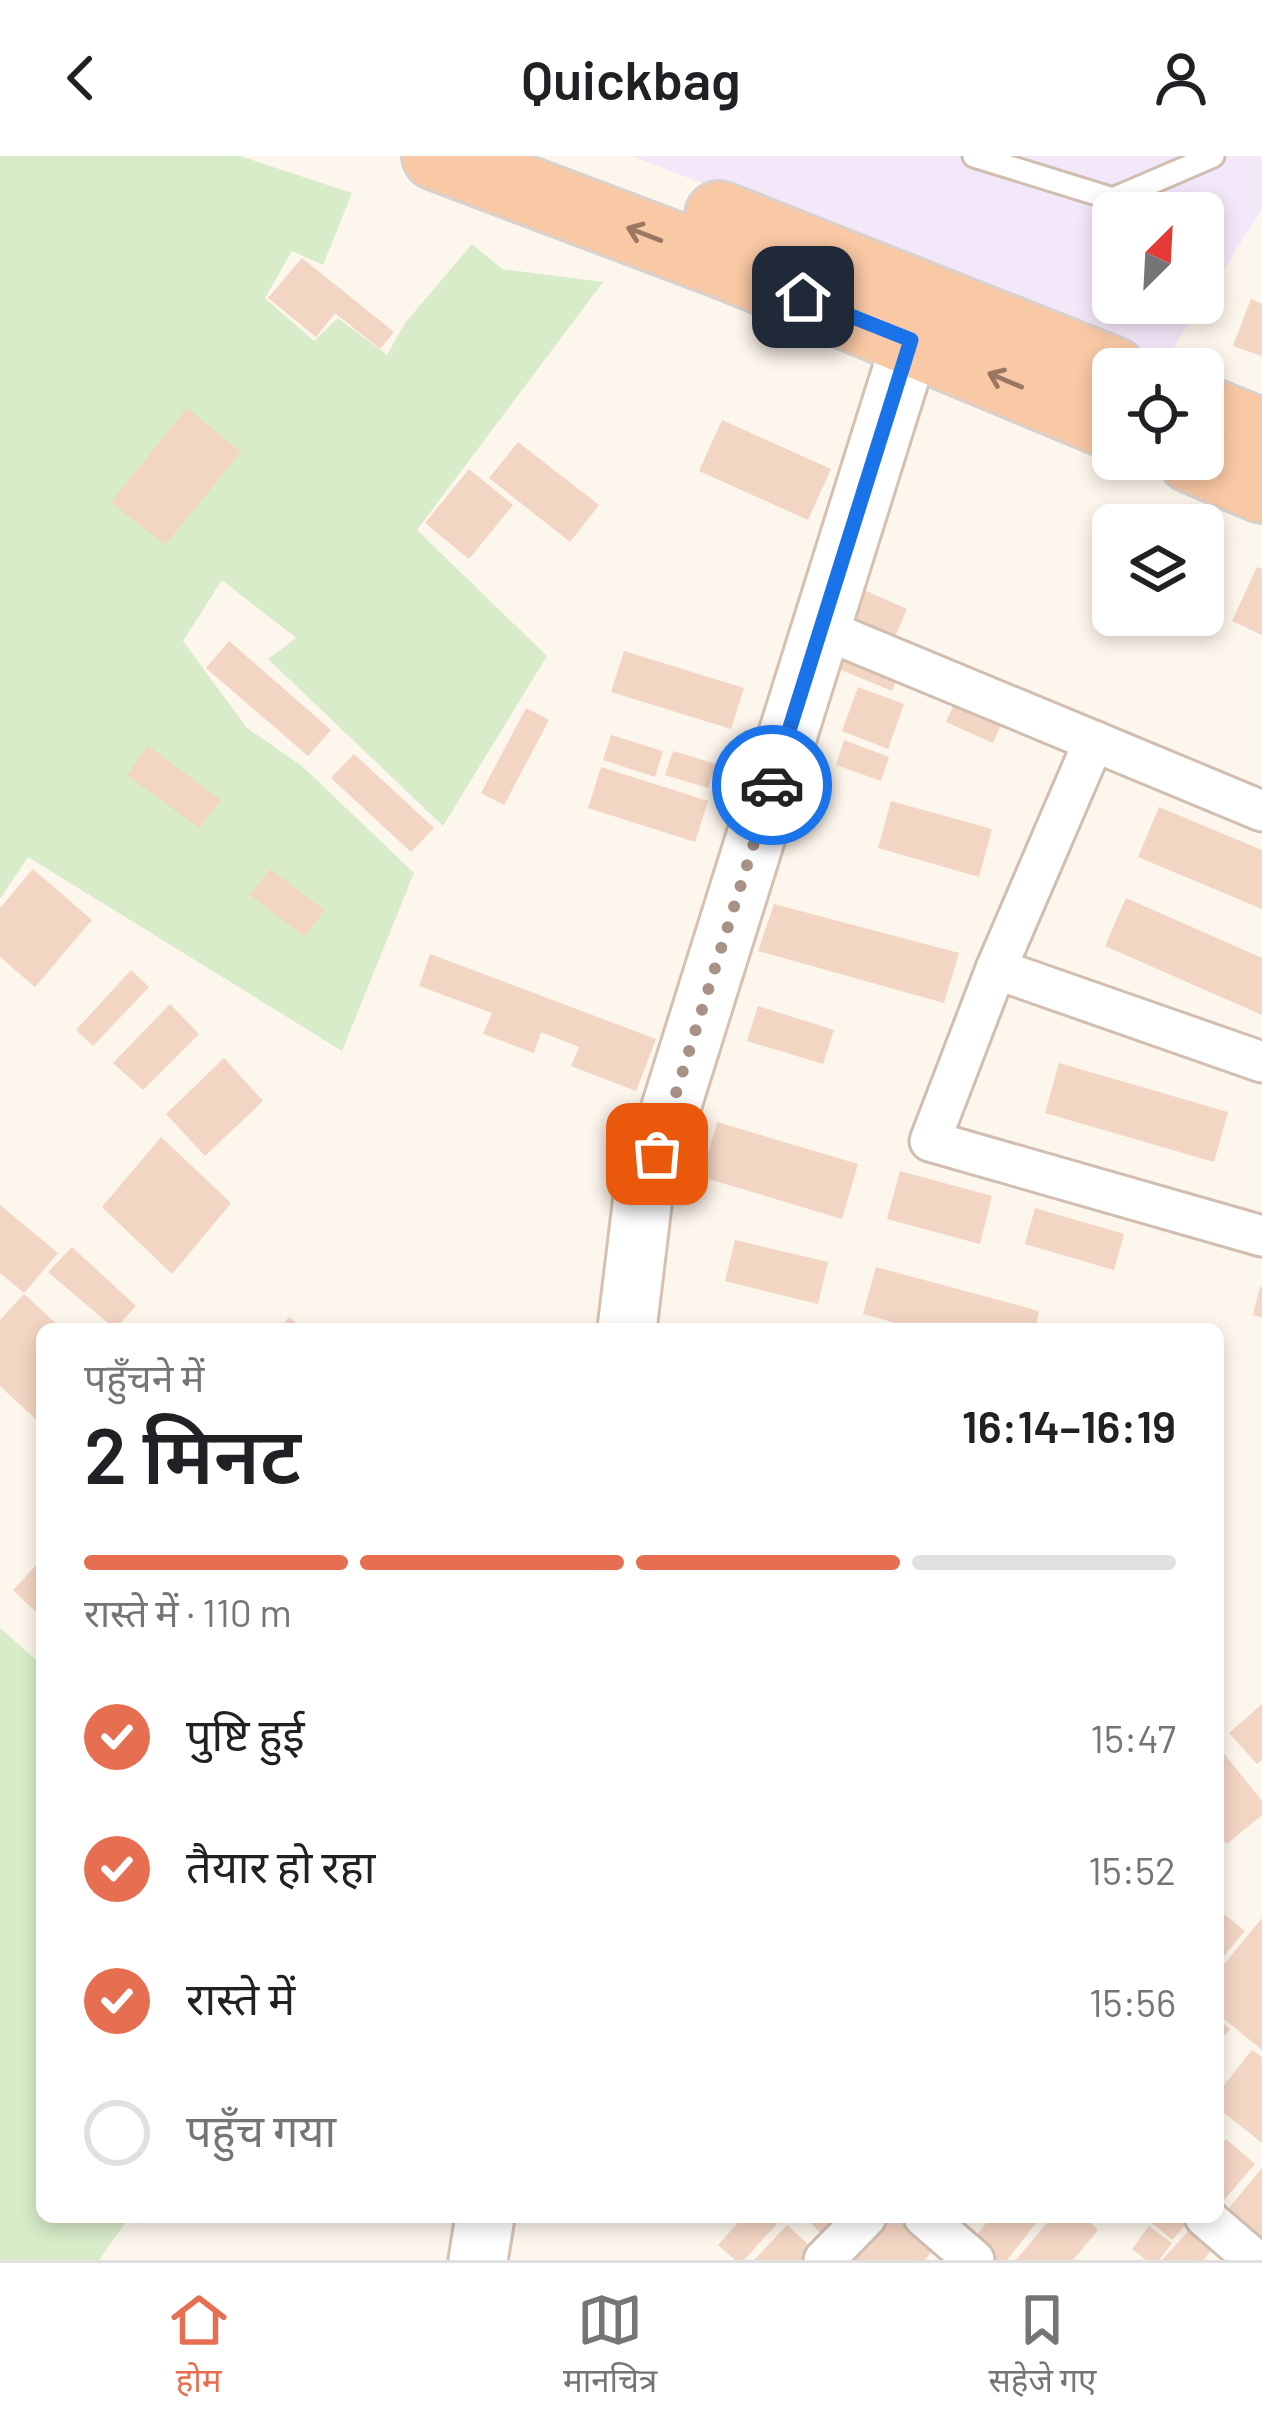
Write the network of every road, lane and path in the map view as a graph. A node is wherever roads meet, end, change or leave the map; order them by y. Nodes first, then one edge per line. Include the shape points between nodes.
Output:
1 (436, 156) edge
2 (564, 156) edge
3 (974, 156) edge
4 (1214, 156) edge
5 (918, 317) junction
6 (1092, 365) edge
7 (1092, 414) edge
8 (1224, 418) edge
9 (1262, 434) edge
10 (1224, 473) edge
11 (1262, 489) edge
12 (821, 628) junction
13 (1094, 741) junction
14 (1262, 811) edge
15 (996, 969) junction
16 (1262, 1062) edge
17 (1262, 1237) edge
18 (628, 1323) edge
19 (484, 2223) edge
20 (860, 2223) edge
21 (931, 2223) edge
22 (1212, 2223) edge
23 (478, 2260) edge
24 (824, 2260) edge
25 (974, 2260) edge
26 (1256, 2260) edge

5 -> 1 highway
2 - 5 highway
3 - 4 lane via 1113,199
5 - 6 highway
7 -> 5 highway
5 - 12 main road
8 - 9 highway
10 - 11 highway
12 - 13 street
12 - 18 main road via 643,1197
13 - 14 street
13 - 15 street
15 - 16 street
15 - 17 street via 930,1142
19 - 23 main road
20 - 24 street
21 - 25 street
22 - 26 street

